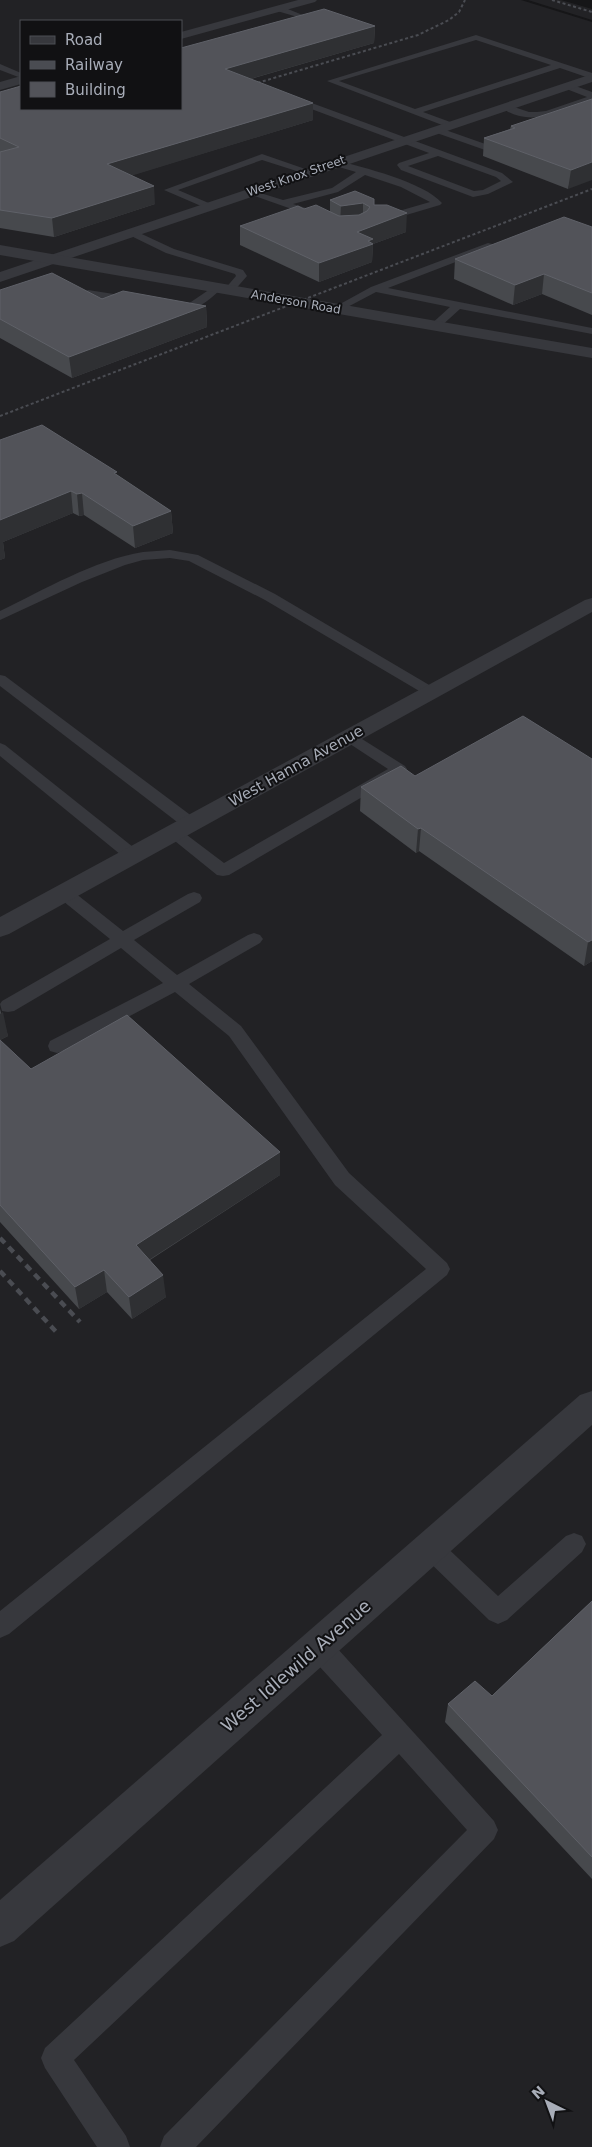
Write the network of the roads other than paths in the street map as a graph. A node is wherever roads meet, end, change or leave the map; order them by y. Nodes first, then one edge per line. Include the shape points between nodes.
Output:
1 (309, 0) edge
2 (280, 9) junction
3 (301, 16) joint
4 (283, 21) edge
5 (182, 36) edge
6 (560, 65) junction
7 (0, 67) edge
8 (20, 76) edge
9 (592, 77) edge
10 (20, 80) edge
11 (567, 86) junction
12 (0, 87) edge
13 (14, 93) edge
14 (310, 105) edge
15 (505, 107) junction
16 (414, 112) junction
17 (444, 128) junction
18 (406, 140) junction
19 (488, 148) edge
20 (438, 153) junction
21 (335, 163) junction
22 (309, 172) junction
23 (363, 172) junction
24 (248, 192) junction
25 (281, 203) junction
26 (208, 206) junction
27 (379, 220) edge
28 (324, 223) edge
29 (131, 232) junction
30 (500, 242) edge
31 (0, 250) edge
32 (53, 259) junction
33 (0, 277) edge
34 (223, 289) junction
35 (374, 289) junction
36 (88, 293) edge
37 (145, 302) edge
38 (164, 305) edge
39 (458, 305) junction
40 (336, 308) junction
41 (435, 326) junction
42 (592, 331) edge
43 (590, 349) edge
44 (592, 604) edge
45 (0, 616) edge
46 (0, 679) edge
47 (431, 692) junction
48 (349, 737) junction
49 (0, 748) edge
50 (0, 766) edge
51 (25, 770) junction
52 (182, 828) junction
53 (132, 855) junction
54 (64, 893) junction
55 (194, 898) dead end
56 (0, 928) edge
57 (254, 939) dead end
58 (122, 940) junction
59 (176, 984) junction
60 (8, 1006) dead end
61 (57, 1046) dead end
62 (592, 1405) edge
63 (574, 1544) dead end
64 (430, 1547) junction
65 (0, 1626) edge
66 (318, 1646) junction
67 (400, 1736) junction
68 (0, 1927) edge
69 (115, 2147) edge
70 (175, 2147) edge

1 - 2 street
2 - 3 lane
2 - 5 street
3 - 4 lane
6 - 9 lane
6 - 16 lane
6 - 16 lane via 476,37 331,80
7 - 8 lane
9 - 11 street, West Knox Street
10 - 12 street
11 - 15 street, West Knox Street
11 - 15 lane via 592,96 589,100 547,114 528,115
12 - 13 lane
14 - 18 lane
15 - 17 street, West Knox Street
16 - 17 lane
17 - 18 street, West Knox Street
17 - 19 lane
18 - 20 lane
18 - 21 street, West Knox Street
20 - 20 lane via 402,165 473,194 508,182 499,175
21 - 22 street, West Knox Street
21 - 23 lane
22 - 24 street, West Knox Street
22 - 26 lane via 262,157 169,190
23 - 25 lane via 335,190
23 - 27 lane via 433,198 437,203
24 - 25 lane
24 - 26 street, West Knox Street
25 - 28 lane via 306,211
26 - 29 street, West Knox Street
29 - 32 street, West Knox Street
29 - 34 lane via 170,251 239,272 242,276
30 - 35 lane
31 - 32 street, Anderson Road
32 - 33 street, West Knox Street
32 - 34 street, Anderson Road
34 - 38 lane via 190,308
34 - 40 street, Anderson Road
35 - 39 lane
35 - 40 lane
36 - 37 lane
39 - 41 lane
39 - 42 lane
40 - 41 street, Anderson Road
41 - 43 street, Anderson Road
44 - 47 street, West Hanna Avenue
45 - 47 lane via 120,562 170,554 193,558 270,597
46 - 52 lane
47 - 48 street, West Hanna Avenue
48 - 52 street, West Hanna Avenue
48 - 52 lane via 399,770 223,871
49 - 51 lane
50 - 51 lane
51 - 53 lane
52 - 53 street, West Hanna Avenue
53 - 54 street, West Hanna Avenue
54 - 56 street, West Hanna Avenue
54 - 58 lane
55 - 58 lane
57 - 59 lane
58 - 59 lane
58 - 60 lane
59 - 61 lane
59 - 65 lane via 235,1031 342,1179 440,1269
62 - 64 street, West Idlewild Avenue
63 - 64 lane via 498,1612
64 - 66 street, West Idlewild Avenue
66 - 67 lane
66 - 68 street, West Idlewild Avenue
67 - 69 lane via 55,2058
67 - 70 lane via 485,1830

